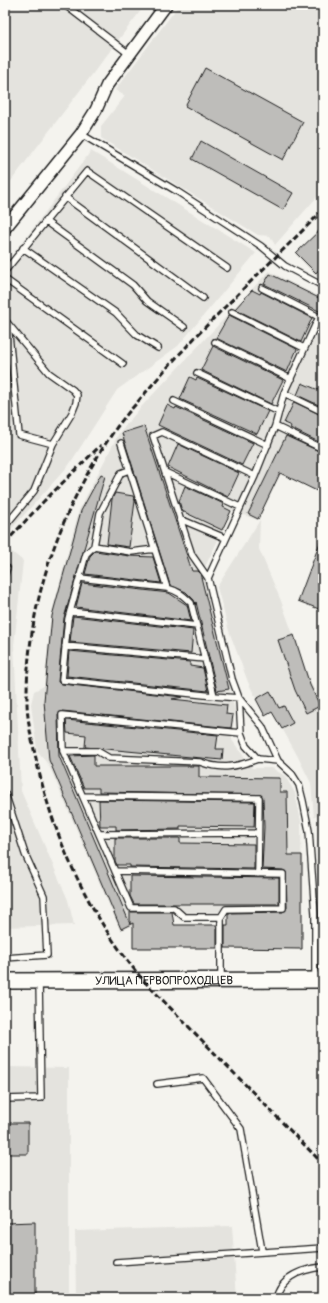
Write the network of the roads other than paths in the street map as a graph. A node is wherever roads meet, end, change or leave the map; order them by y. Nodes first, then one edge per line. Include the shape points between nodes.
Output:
1 (65, 5) edge
2 (166, 5) edge
3 (129, 54) junction
4 (81, 134) junction
5 (65, 198) junction
6 (45, 221) junction
7 (5, 228) edge
8 (23, 248) junction
9 (227, 268) dead end
10 (5, 271) edge
11 (5, 279) edge
12 (323, 286) edge
13 (262, 288) dead end
14 (203, 298) dead end
15 (232, 312) dead end
16 (6, 323) edge
17 (184, 327) dead end
18 (215, 342) dead end
19 (158, 348) dead end
20 (304, 348) junction
21 (123, 364) dead end
22 (197, 373) dead end
23 (291, 379) junction
24 (284, 394) junction
25 (174, 401) dead end
26 (279, 412) junction
27 (323, 412) edge
28 (275, 426) junction
29 (121, 443) dead end
30 (53, 444) junction
31 (268, 445) junction
32 (323, 449) edge
33 (129, 470) junction
34 (165, 472) junction
35 (255, 476) junction
36 (240, 507) junction
37 (180, 519) junction
38 (5, 526) edge
39 (225, 538) junction
40 (94, 546) junction
41 (155, 548) junction
42 (80, 578) junction
43 (208, 578) junction
44 (167, 588) junction
45 (70, 611) junction
46 (197, 626) junction
47 (65, 646) junction
48 (205, 659) junction
49 (214, 696) junction
50 (239, 698) junction
51 (241, 733) junction
52 (63, 751) junction
53 (258, 760) junction
54 (278, 761) junction
55 (5, 792) edge
56 (83, 796) junction
57 (258, 833) junction
58 (99, 834) junction
59 (115, 871) junction
60 (258, 874) junction
61 (221, 917) junction
62 (5, 958) edge
63 (221, 980) junction
64 (319, 980) edge
65 (5, 981) edge
66 (39, 981) junction
67 (158, 1084) dead end
68 (5, 1099) edge
69 (323, 1248) edge
70 (262, 1251) junction
71 (116, 1262) dead end
72 (323, 1267) edge
73 (276, 1298) edge

1 - 3 lane
2 - 3 street
3 - 4 street via 107,85 96,110
4 - 7 street
4 - 12 lane via 178,192 261,246 285,266
5 - 6 lane
5 - 9 lane via 87,171
5 - 14 lane
6 - 8 lane
6 - 17 lane via 133,285 147,301
8 - 10 lane
8 - 19 lane via 116,313 137,335
11 - 21 lane
13 - 20 lane via 319,317
15 - 20 lane
16 - 30 lane via 19,435
16 - 30 lane via 49,373 77,395 72,413
18 - 23 lane
20 - 23 lane
22 - 26 lane
23 - 24 lane
24 - 26 lane
24 - 27 lane
25 - 31 lane
26 - 28 lane
28 - 31 lane
28 - 32 lane
29 - 33 lane
30 - 38 lane via 34,491
31 - 35 lane
33 - 40 lane via 121,472 100,513
33 - 41 lane
34 - 35 lane via 153,436 162,432
34 - 36 lane
34 - 37 lane
35 - 36 lane
36 - 39 lane
37 - 39 lane
37 - 43 lane via 192,555
39 - 43 lane
40 - 41 lane via 131,552
40 - 42 lane via 86,554
41 - 44 lane
42 - 44 lane
42 - 45 lane
43 - 50 lane
44 - 46 lane via 176,590 191,603
45 - 46 lane
45 - 47 lane
46 - 48 lane
47 - 48 lane
47 - 49 lane via 62,680
48 - 49 lane
49 - 50 lane
50 - 51 lane
50 - 54 lane via 262,726
51 - 52 lane via 62,715
51 - 53 lane via 246,746
52 - 53 lane via 97,751 109,758 200,762 214,766 237,767
52 - 56 lane
53 - 54 lane
54 - 64 lane via 299,785 305,808 309,831
55 - 62 lane via 25,854 44,896 47,955
56 - 57 lane via 259,798
56 - 58 lane
57 - 58 lane
57 - 60 lane
58 - 59 lane
59 - 60 lane
59 - 61 lane via 131,908 174,908 184,917
60 - 61 lane via 283,874 283,908 226,909
61 - 63 lane
63 - 64 street, УЛИЦА ПЕРВОПРОХОДЦЕВ
63 - 66 street, УЛИЦА ПЕРВОПРОХОДЦЕВ
65 - 66 street, УЛИЦА ПЕРВОПРОХОДЦЕВ
66 - 68 lane via 41,1098
67 - 70 lane via 203,1078 241,1129
69 - 70 lane
70 - 71 lane
72 - 73 lane via 288,1278 279,1287

